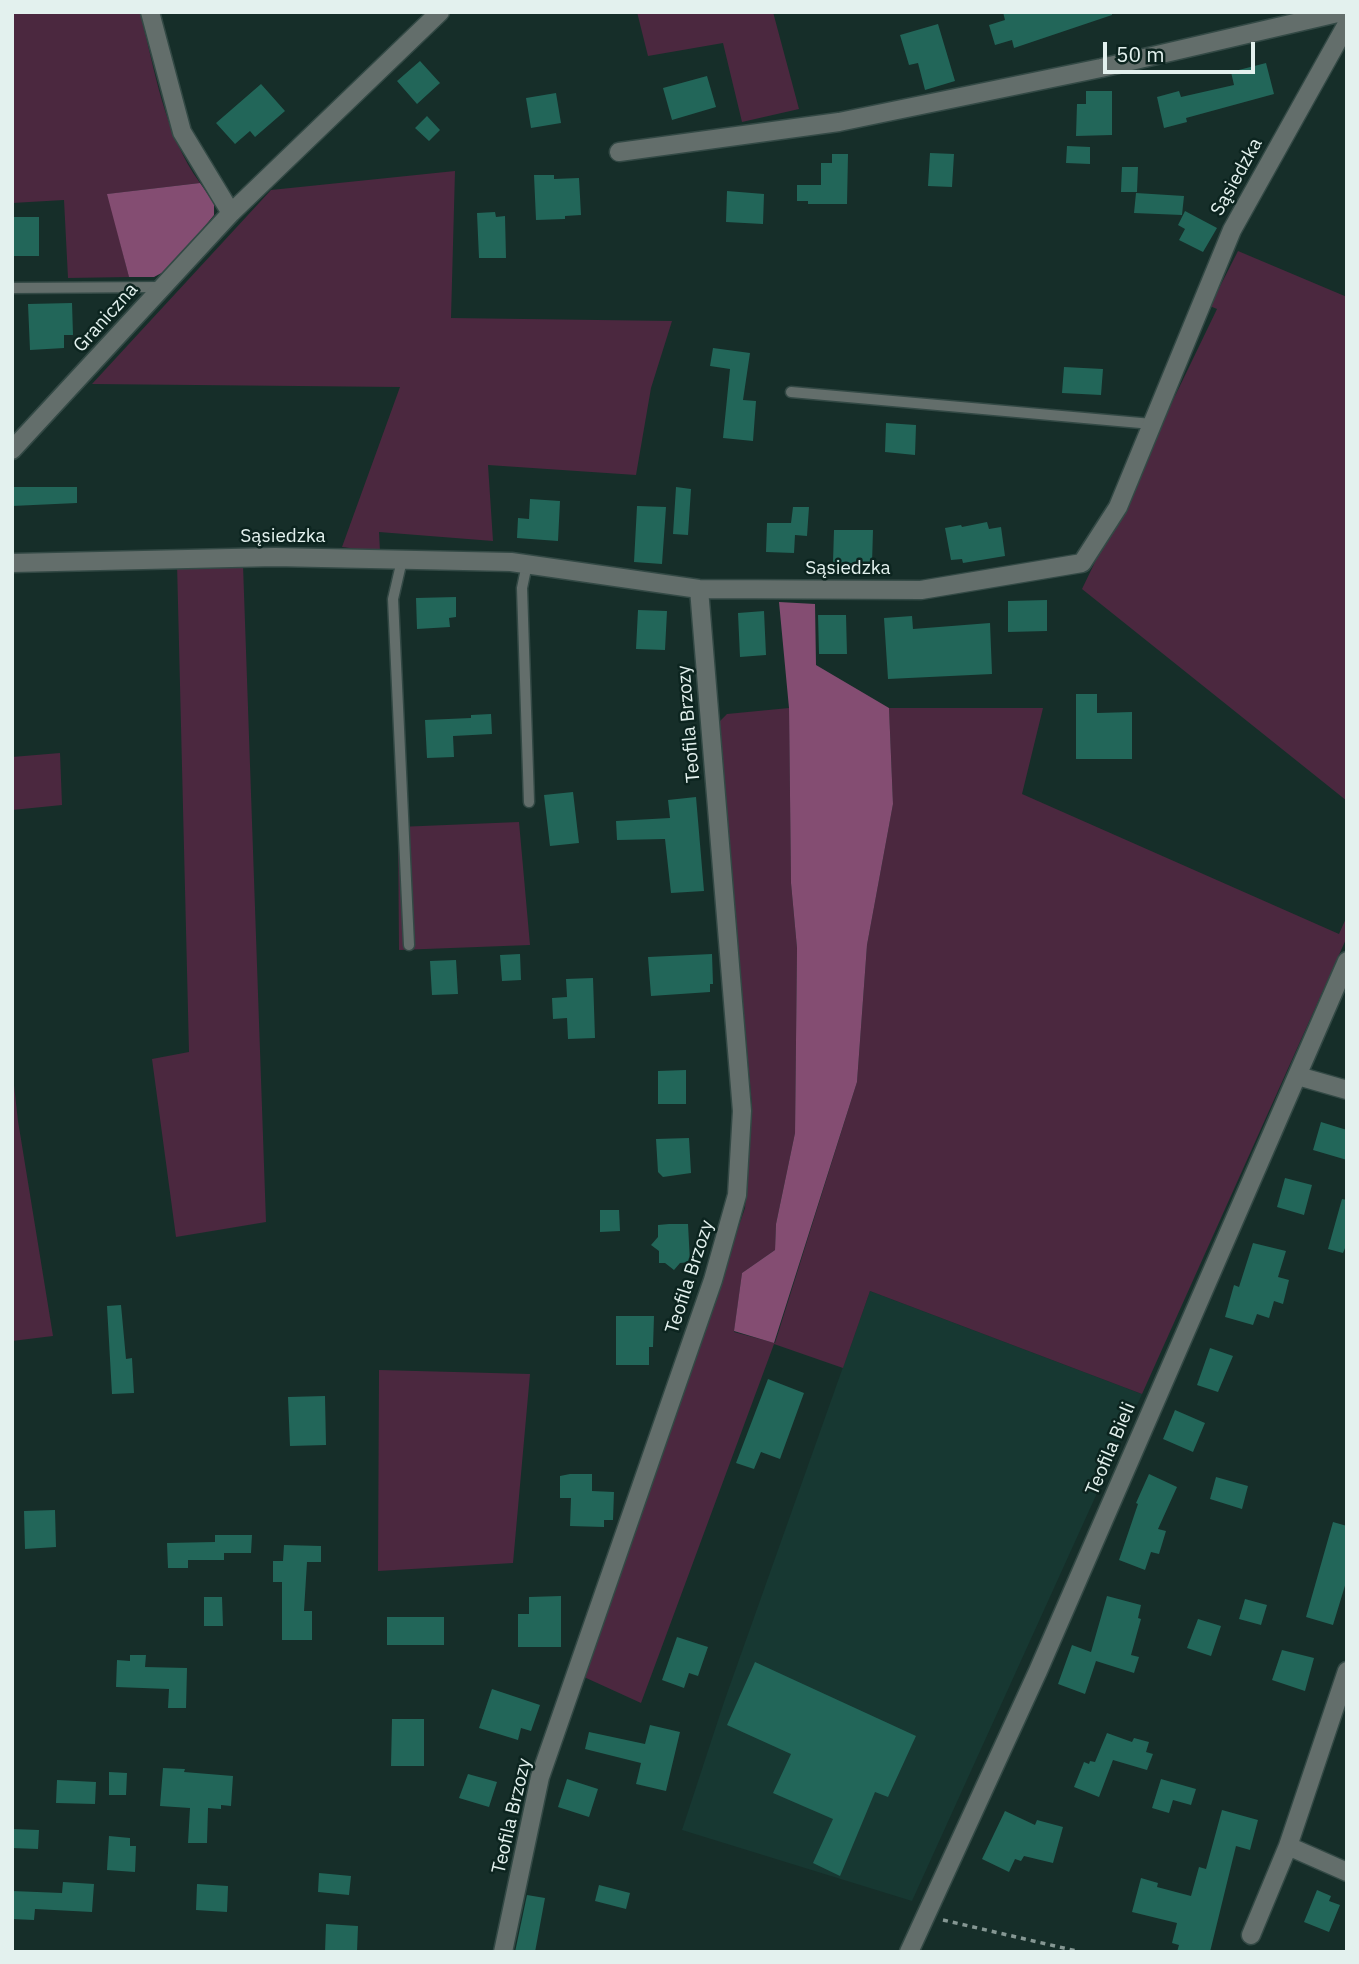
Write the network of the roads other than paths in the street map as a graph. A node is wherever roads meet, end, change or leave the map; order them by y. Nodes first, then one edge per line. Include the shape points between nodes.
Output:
1 (150, 12) edge
2 (440, 12) edge
3 (1342, 12) edge
4 (1347, 24) edge
5 (619, 152) dead end
6 (230, 213) junction
7 (163, 287) junction
8 (12, 288) edge
9 (791, 392) dead end
10 (1152, 424) junction
11 (12, 450) edge
12 (402, 559) junction
13 (12, 563) edge
14 (527, 564) junction
15 (699, 589) junction
16 (529, 802) dead end
17 (409, 945) dead end
18 (1347, 961) edge
19 (1298, 1076) junction
20 (1347, 1090) edge
21 (1347, 1671) edge
22 (1288, 1846) junction
23 (1347, 1872) edge
24 (1251, 1935) dead end
25 (503, 1952) edge
26 (909, 1952) edge

1 - 6 street via 183,132
2 - 6 street, Graniczna
3 - 5 street via 839,122
4 - 10 street, Sąsiedzka via 1232,230
6 - 7 street, Graniczna
7 - 8 lane
7 - 11 street, Graniczna
9 - 10 lane
10 - 15 street, Sąsiedzka via 1118,507 1082,563 921,590
12 - 13 street, Sąsiedzka via 275,556
12 - 14 street, Sąsiedzka
12 - 17 lane via 393,599
14 - 15 street, Sąsiedzka
14 - 16 lane via 522,588
15 - 25 street, Teofila Brzozy via 742,1111 737,1195 713,1280 540,1777
18 - 19 street, Teofila Bieli
19 - 20 street
19 - 26 street, Teofila Bieli via 1038,1671
21 - 22 street
22 - 23 street
22 - 24 street

